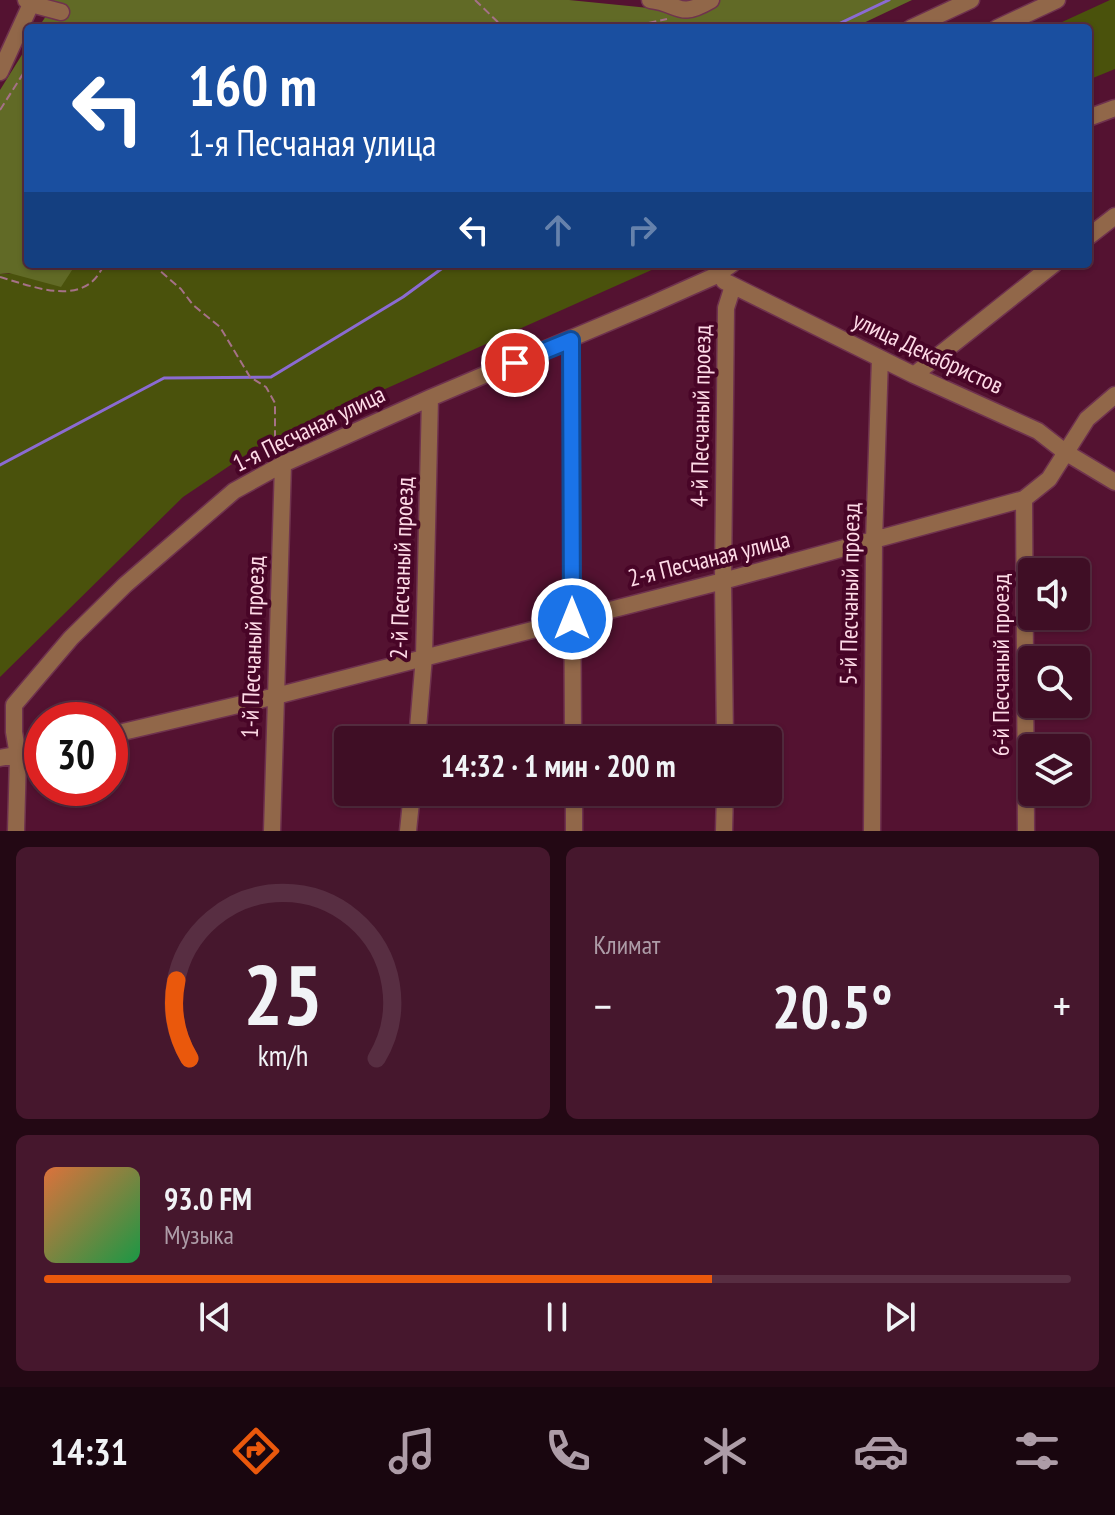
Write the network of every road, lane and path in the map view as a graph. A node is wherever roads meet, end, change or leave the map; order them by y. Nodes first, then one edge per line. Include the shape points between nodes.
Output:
1 (475, 0) edge
2 (650, 0) edge
3 (660, 0) edge
4 (711, 0) edge
5 (971, 0) edge
6 (1057, 0) edge
7 (29, 2) edge
8 (61, 12) dead end
9 (500, 24) edge
10 (920, 24) edge
11 (1006, 24) edge
12 (0, 72) edge
13 (24, 72) edge
14 (1115, 108) edge
15 (0, 110) edge
16 (1092, 117) edge
17 (1115, 216) edge
18 (1092, 234) edge
19 (103, 268) edge
20 (157, 268) edge
21 (726, 268) edge
22 (1049, 268) edge
23 (715, 276) junction
24 (0, 277) edge
25 (733, 286) junction
26 (571, 340) junction
27 (880, 358) junction
28 (914, 375) junction
29 (1115, 395) edge
30 (430, 398) junction
31 (1065, 452) junction
32 (283, 464) junction
33 (1115, 482) edge
34 (1024, 499) junction
35 (874, 541) junction
36 (723, 581) junction
37 (572, 619) junction
38 (424, 657) junction
39 (276, 696) junction
40 (418, 726) edge
41 (573, 726) edge
42 (725, 726) edge
43 (128, 731) edge
44 (24, 754) edge
45 (18, 756) junction
46 (0, 758) edge
47 (411, 806) edge
48 (574, 806) edge
49 (725, 806) edge
50 (16, 831) edge
51 (272, 831) edge
52 (408, 831) edge
53 (574, 831) edge
54 (724, 831) edge
55 (872, 831) edge
56 (1026, 831) edge

1 - 9 path
2 - 3 street
3 - 4 street via 681,11
5 - 10 street
6 - 11 street
7 - 8 street
7 - 12 street
13 - 15 path
14 - 16 street
17 - 18 street
19 - 24 path via 86,289 61,292
20 - 32 path via 220,327 250,377 266,387 275,403 275,438
21 - 23 street, 1-я Песчаная улица
22 - 28 street
23 - 25 street, улица Декабристов
23 - 26 street, 1-я Песчаная улица
25 - 27 street, улица Декабристов
25 - 36 street, 4-й Песчаный проезд via 726,308
26 - 30 street, 1-я Песчаная улица
26 - 37 street
27 - 28 street, улица Декабристов
27 - 35 street, 5-й Песчаный проезд
28 - 31 street, улица Декабристов via 1038,431
29 - 31 street, 2-я Песчаная улица via 1087,419
30 - 32 street, 1-я Песчаная улица
30 - 38 street, 2-й Песчаный проезд
31 - 33 street, улица Декабристов
31 - 34 street, 2-я Песчаная улица via 1049,479
32 - 39 street, 1-й Песчаный проезд
32 - 45 street, 1-я Песчаная улица via 234,491 71,638 14,705
34 - 35 street, 2-я Песчаная улица
34 - 56 street, 6-й Песчаный проезд
35 - 36 street, 2-я Песчаная улица
35 - 55 street, 5-й Песчаный проезд
36 - 37 street, 2-я Песчаная улица
36 - 42 street, 4-й Песчаный проезд
37 - 38 street, 2-я Песчаная улица
37 - 41 street
38 - 39 street, 2-я Песчаная улица
38 - 40 street, 2-й Песчаный проезд
39 - 43 street, 2-я Песчаная улица
39 - 51 street, 1-й Песчаный проезд
44 - 45 street
45 - 46 street
45 - 50 street, 1-я Песчаная улица
47 - 52 street
48 - 53 street
49 - 54 street

